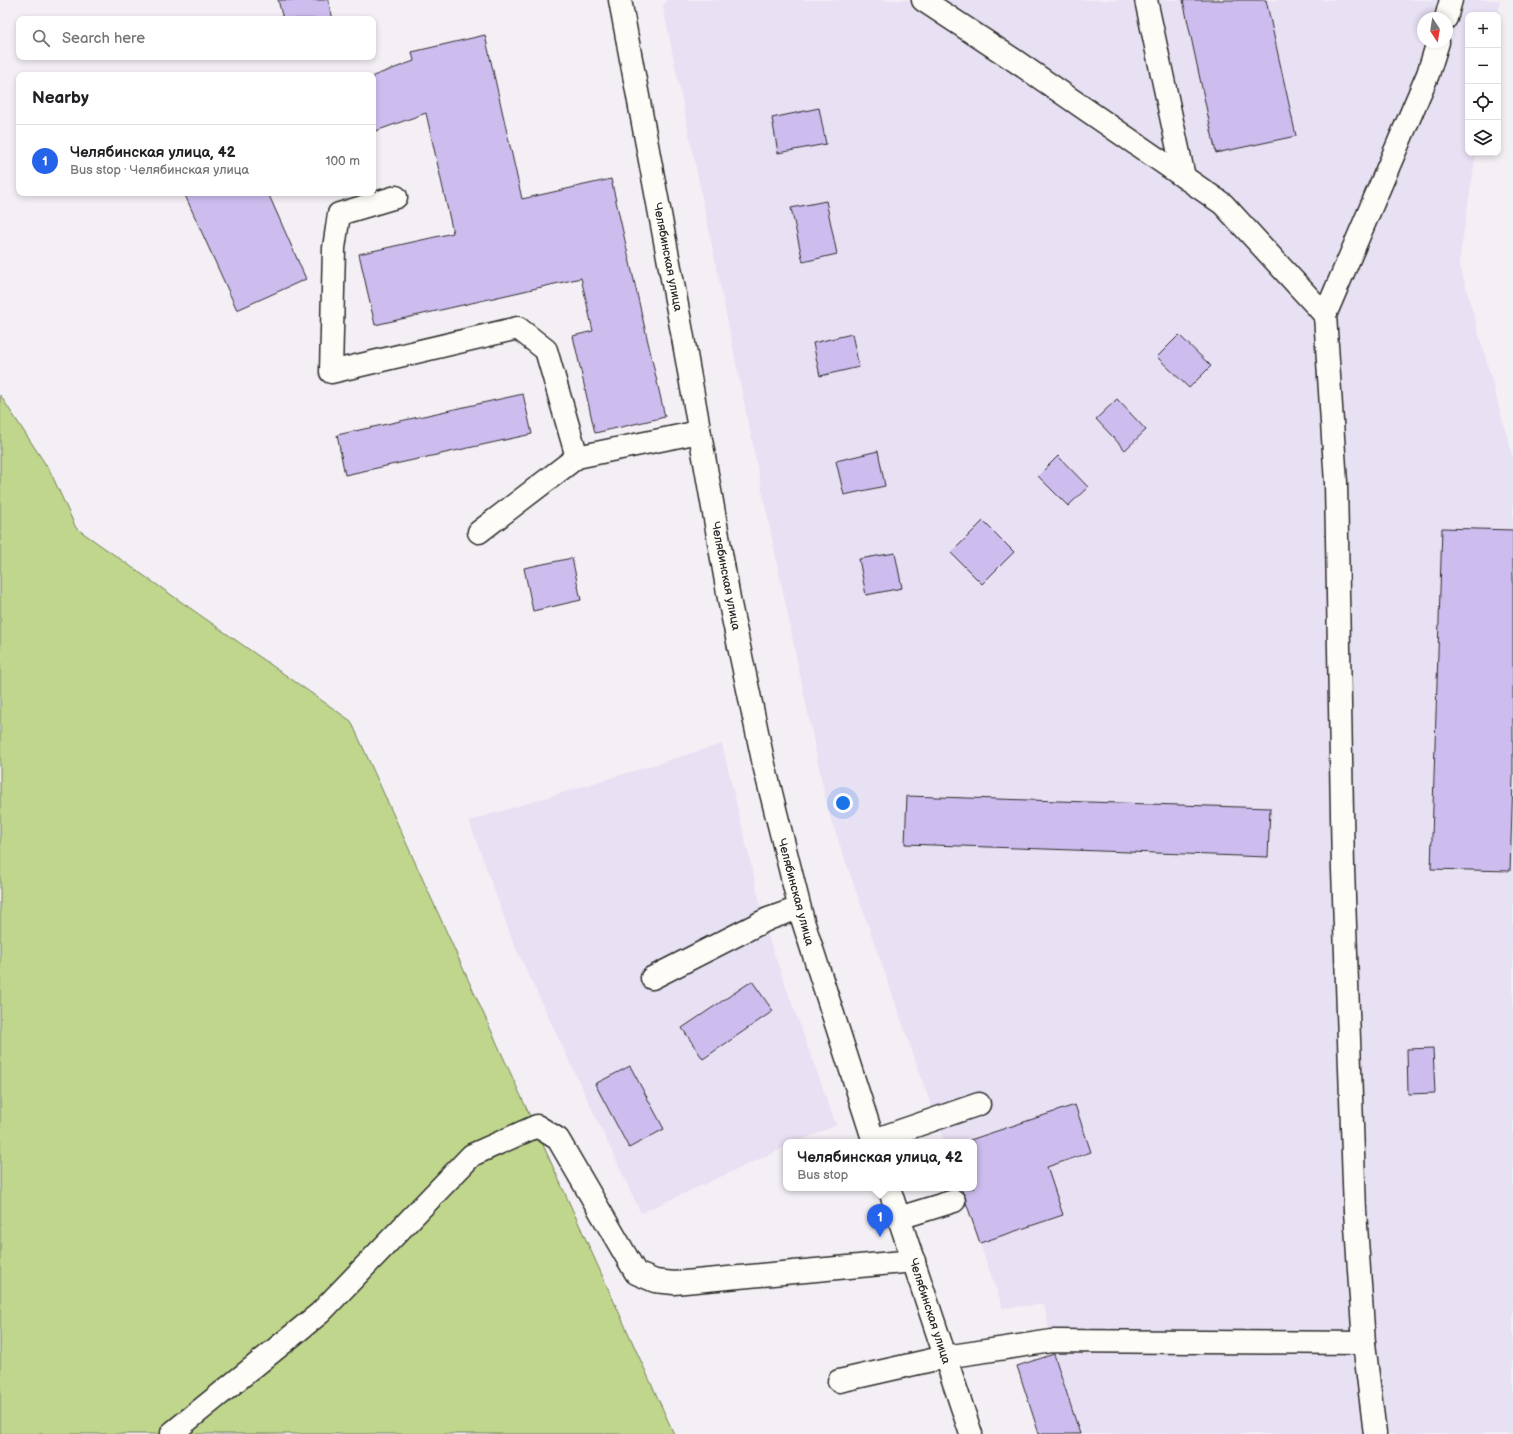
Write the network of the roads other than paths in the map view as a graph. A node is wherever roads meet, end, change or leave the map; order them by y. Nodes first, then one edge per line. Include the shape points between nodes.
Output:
1 (620, 0) edge
2 (923, 0) edge
3 (1146, 0) edge
4 (1451, 0) edge
5 (1448, 12) edge
6 (1436, 48) edge
7 (1184, 177) junction
8 (396, 197) dead end
9 (1324, 315) junction
10 (699, 432) junction
11 (577, 457) junction
12 (479, 532) dead end
13 (799, 908) junction
14 (652, 978) dead end
15 (979, 1104) dead end
16 (873, 1139) edge
17 (880, 1139) edge
18 (890, 1191) edge
19 (954, 1201) dead end
20 (899, 1218) junction
21 (914, 1261) junction
22 (1364, 1343) junction
23 (945, 1357) junction
24 (839, 1381) dead end
25 (172, 1433) dead end
26 (971, 1434) edge
27 (1375, 1434) edge

1 - 10 street, Челябинская улица
2 - 7 street
3 - 7 street
4 - 5 street
6 - 9 street via 1428,74
7 - 9 street via 1223,204
8 - 11 street via 339,214 334,248 331,372 518,328 546,350
9 - 22 street via 1336,483 1343,869 1355,1211
10 - 11 street
10 - 13 street, Челябинская улица via 730,604 764,765
11 - 12 street
13 - 14 street via 768,919
13 - 16 street, Челябинская улица
15 - 17 street
18 - 20 street, Челябинская улица
19 - 20 street
20 - 21 street, Челябинская улица
21 - 23 street, Челябинская улица
21 - 25 street via 674,1283 655,1281 636,1273 558,1139 537,1126 472,1155 320,1314
22 - 23 street via 1052,1341
22 - 27 street
23 - 24 street
23 - 26 street, Челябинская улица

